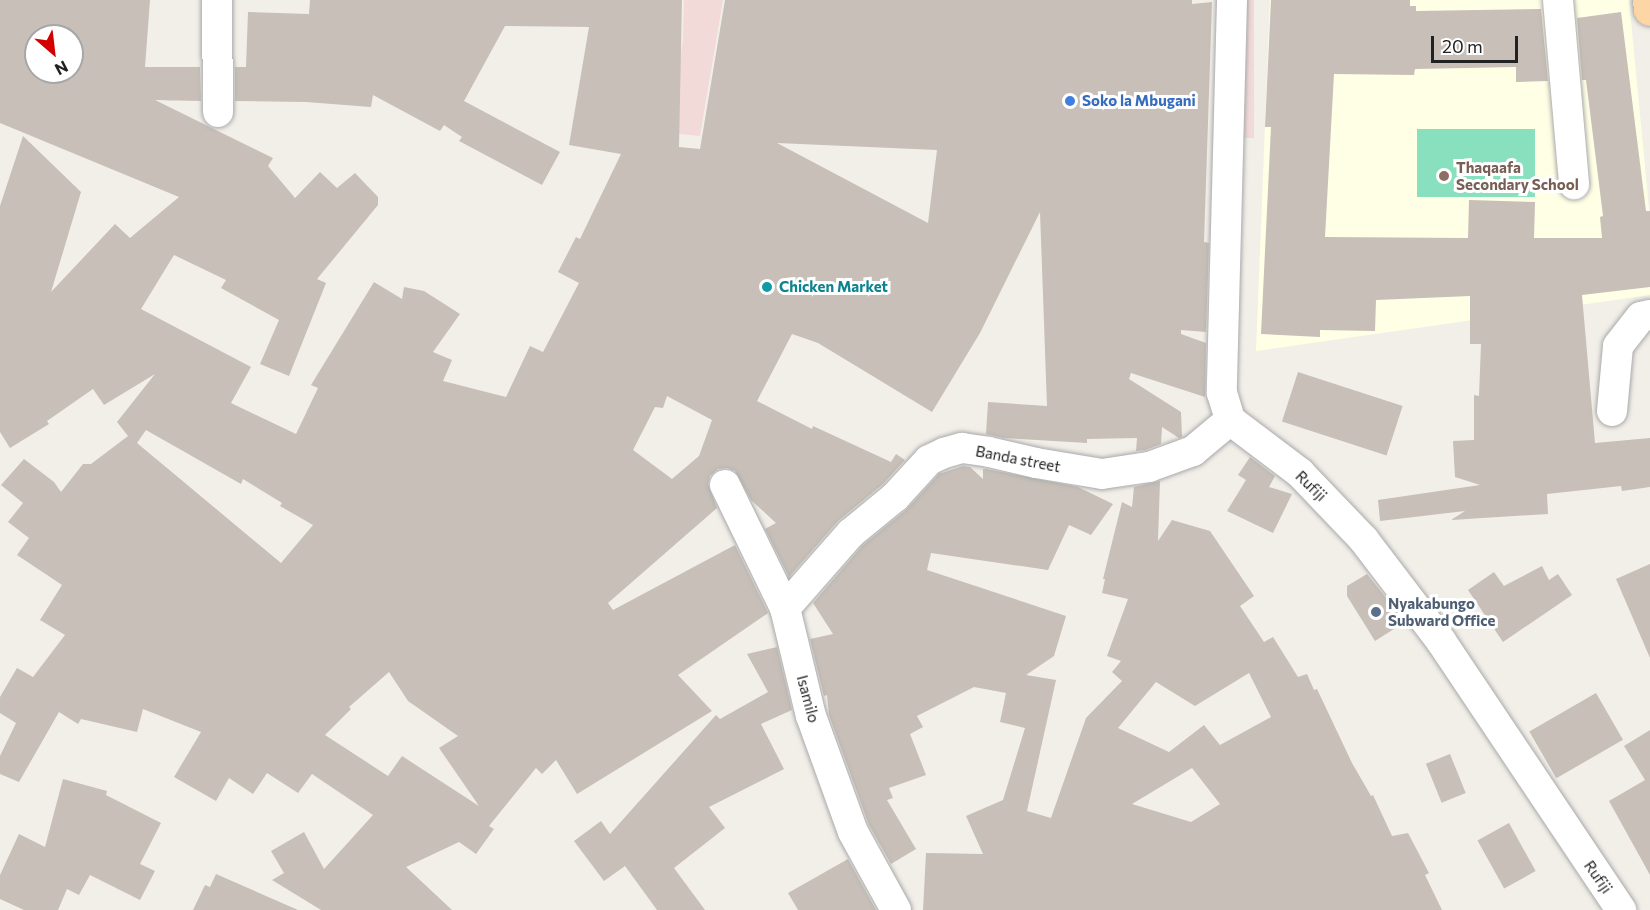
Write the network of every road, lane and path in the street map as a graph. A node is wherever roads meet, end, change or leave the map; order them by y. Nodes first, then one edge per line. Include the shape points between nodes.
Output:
1 (217, 0) edge
2 (1232, 0) edge
3 (1558, 0) edge
4 (1649, 0) edge
5 (1650, 9) edge
6 (218, 112) dead end
7 (1574, 184) dead end
8 (1650, 315) edge
9 (1612, 411) dead end
10 (1230, 420) junction
11 (725, 485) dead end
12 (785, 608) junction
13 (896, 910) edge
14 (1621, 910) edge

1 - 6 street
2 - 10 street via 1222,393
3 - 7 street
4 - 5 main road
8 - 9 street via 1641,317 1618,346
10 - 12 street, Banda street via 1193,451 1149,467 1102,474 962,448 944,453 929,460 895,497 851,533
10 - 14 street, Rufiji via 1300,473 1364,540 1441,641
11 - 12 street, Isamilo
12 - 13 street, Isamilo via 811,716 853,832

